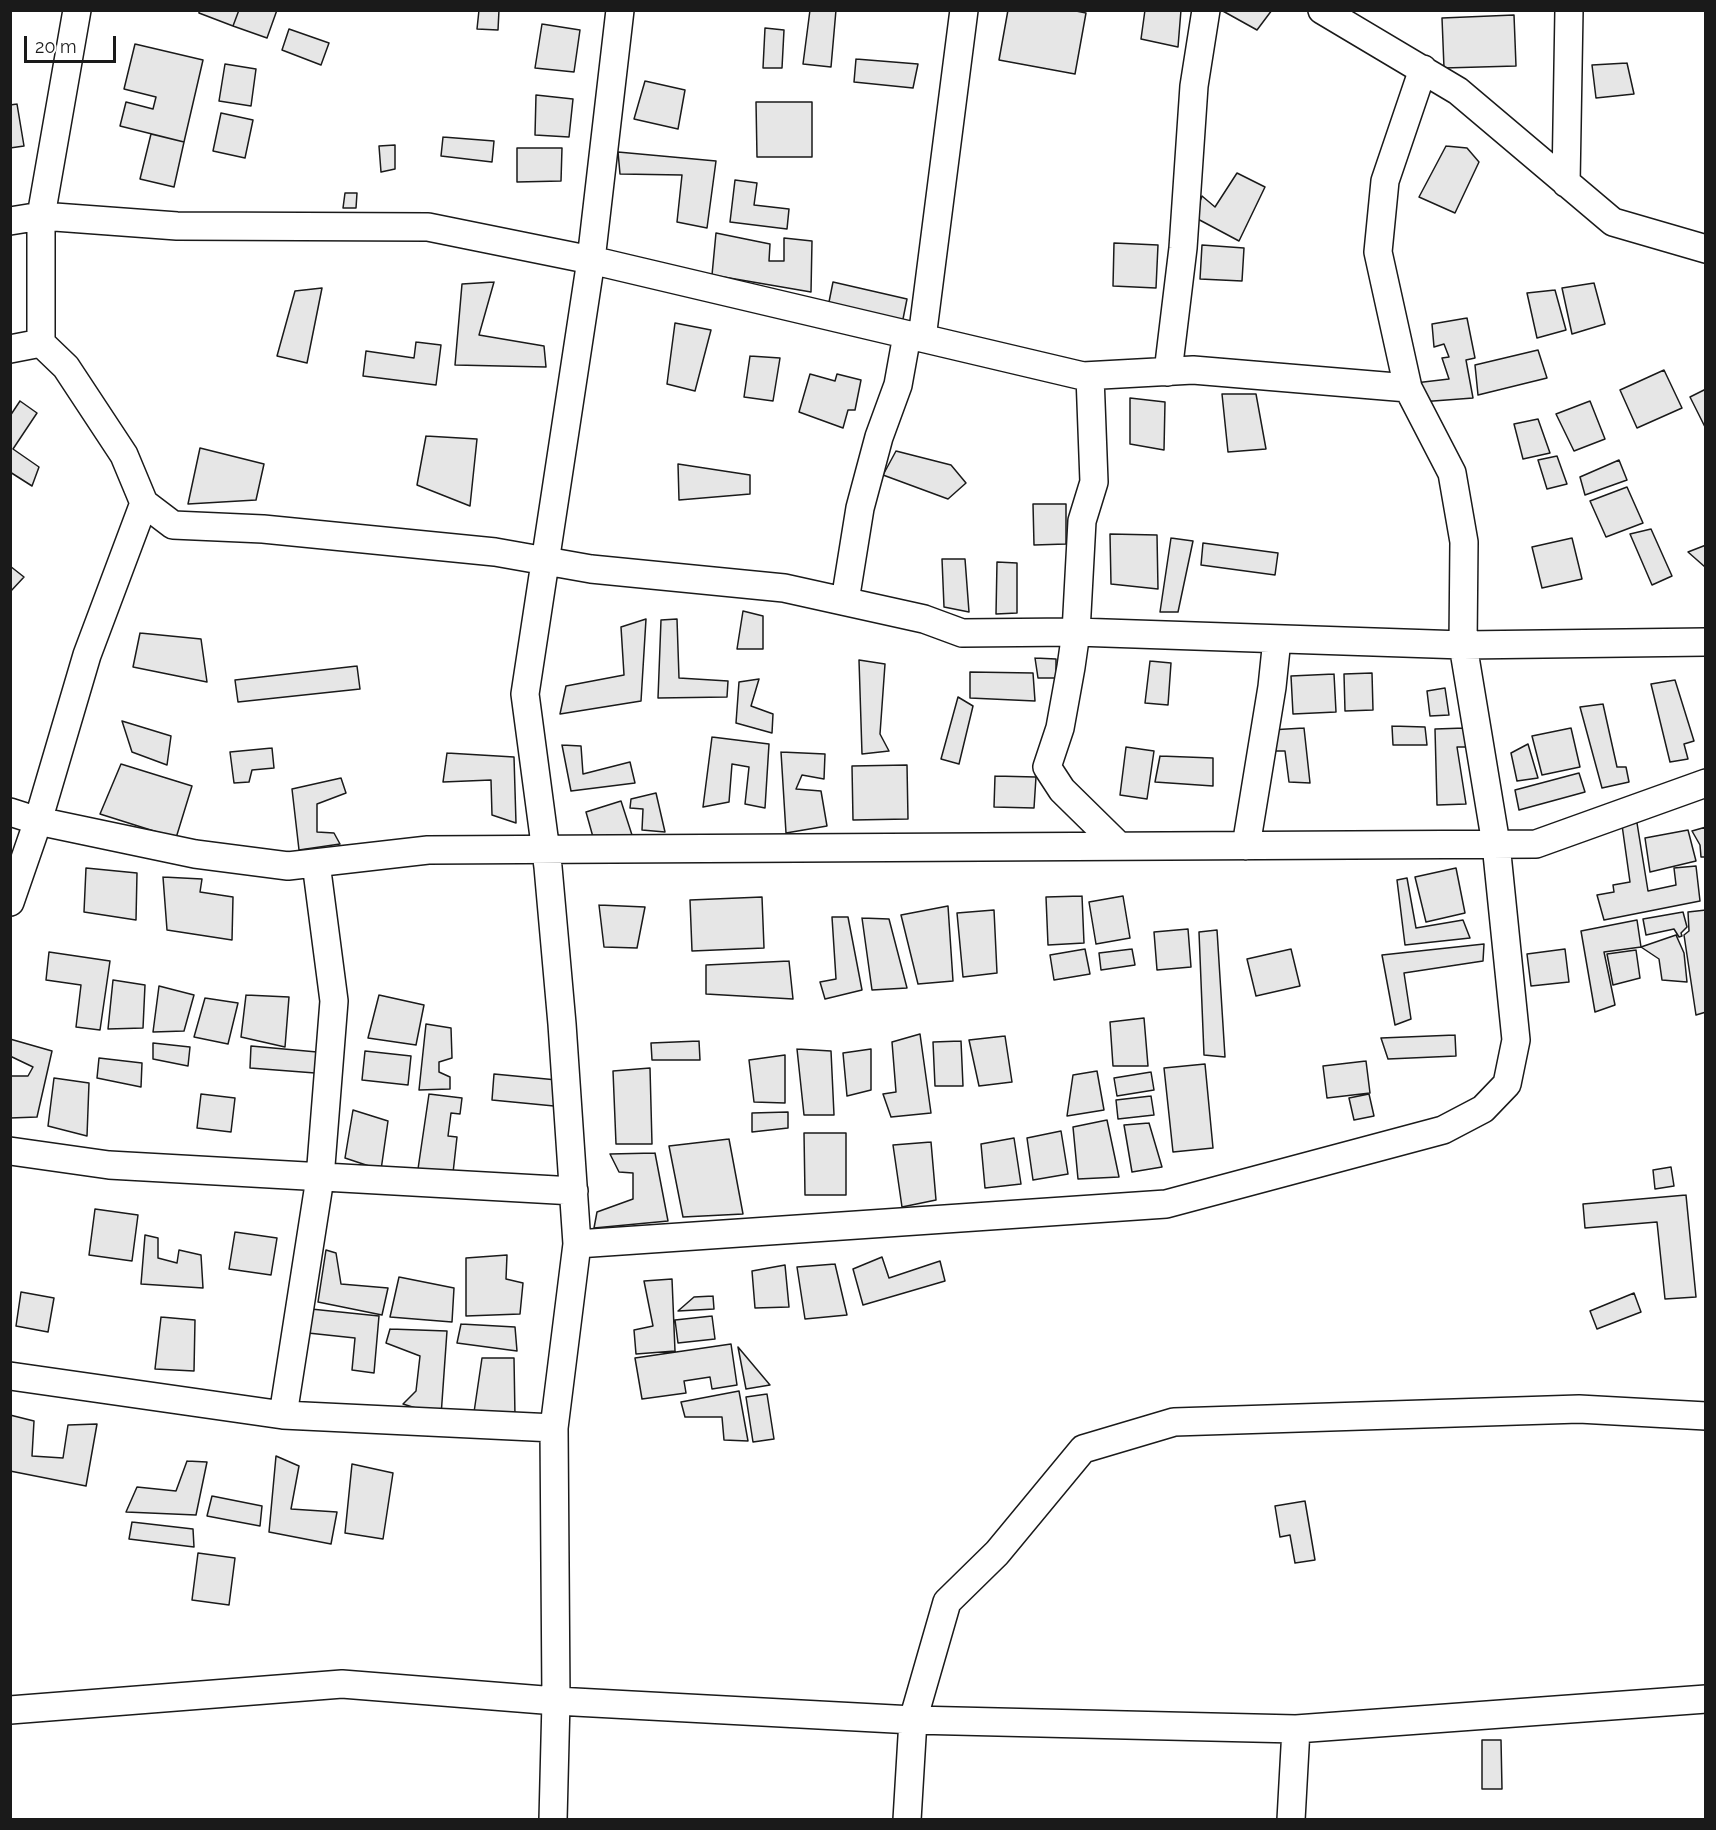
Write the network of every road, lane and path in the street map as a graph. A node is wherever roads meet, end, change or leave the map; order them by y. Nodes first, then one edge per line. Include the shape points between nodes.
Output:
1 (77, 10) edge
2 (620, 10) edge
3 (964, 10) edge
4 (1206, 10) edge
5 (1322, 10) edge
6 (1569, 10) edge
7 (1424, 69) junction
8 (1566, 183) junction
9 (41, 216) junction
10 (10, 221) edge
11 (1706, 249) edge
12 (591, 260) junction
13 (915, 337) junction
14 (41, 344) junction
15 (10, 349) edge
16 (1168, 372) junction
17 (1090, 376) junction
18 (1408, 388) junction
19 (144, 503) junction
20 (545, 561) junction
21 (845, 601) junction
22 (1076, 632) junction
23 (1277, 639) junction
24 (1706, 642) edge
25 (1463, 645) junction
26 (1706, 783) edge
27 (10, 812) edge
28 (38, 821) junction
29 (1496, 844) junction
30 (1119, 846) junction
31 (1246, 846) junction
32 (546, 849) junction
33 (316, 863) junction
34 (10, 902) edge
35 (10, 1151) edge
36 (320, 1178) junction
37 (574, 1191) junction
38 (577, 1244) junction
39 (10, 1376) edge
40 (283, 1415) junction
41 (1706, 1416) edge
42 (554, 1428) junction
43 (1706, 1699) edge
44 (556, 1701) junction
45 (10, 1710) edge
46 (913, 1720) junction
47 (1296, 1729) junction
48 (553, 1820) edge
49 (907, 1820) edge
50 (1291, 1820) edge

1 - 9 street
2 - 12 street
3 - 13 street
4 - 16 street via 1194,86 1183,248
5 - 7 street
6 - 8 street
7 - 8 street via 1458,90
7 - 18 street via 1385,181 1378,252
8 - 11 street via 1613,222
9 - 10 street
9 - 12 street via 177,226 428,227
9 - 14 street
12 - 13 street
12 - 20 street
13 - 17 street
13 - 21 street via 879,436 860,508
14 - 15 street
14 - 19 street via 66,367 124,455
16 - 17 street
16 - 18 street via 1193,370
17 - 22 street via 1094,482 1082,521
18 - 25 street via 1452,472 1464,542
19 - 20 street via 173,525 263,529 495,552
19 - 28 street via 87,655
20 - 21 street via 784,588
20 - 32 street via 525,694
21 - 22 street via 924,619 962,633
22 - 23 street
22 - 30 street via 1060,728 1047,767 1062,790
23 - 25 street
23 - 31 street
24 - 25 street
25 - 29 street
26 - 29 street via 1536,844
27 - 28 street
28 - 33 street via 195,854 288,866
28 - 34 street
29 - 31 street
29 - 38 street via 1516,1040 1507,1083 1483,1108 1443,1130 1166,1203
30 - 31 street
30 - 32 street
32 - 33 street via 429,850
32 - 37 street
33 - 36 street via 334,1001
35 - 36 street via 109,1165
36 - 37 street
36 - 40 street
37 - 38 street
38 - 42 street
39 - 40 street
40 - 42 street
41 - 46 street via 1579,1409 1174,1422 1083,1449 997,1553 947,1602
42 - 44 street
43 - 47 street
44 - 45 street via 342,1684
44 - 46 street
44 - 48 street
46 - 47 street
46 - 49 street
47 - 50 street

